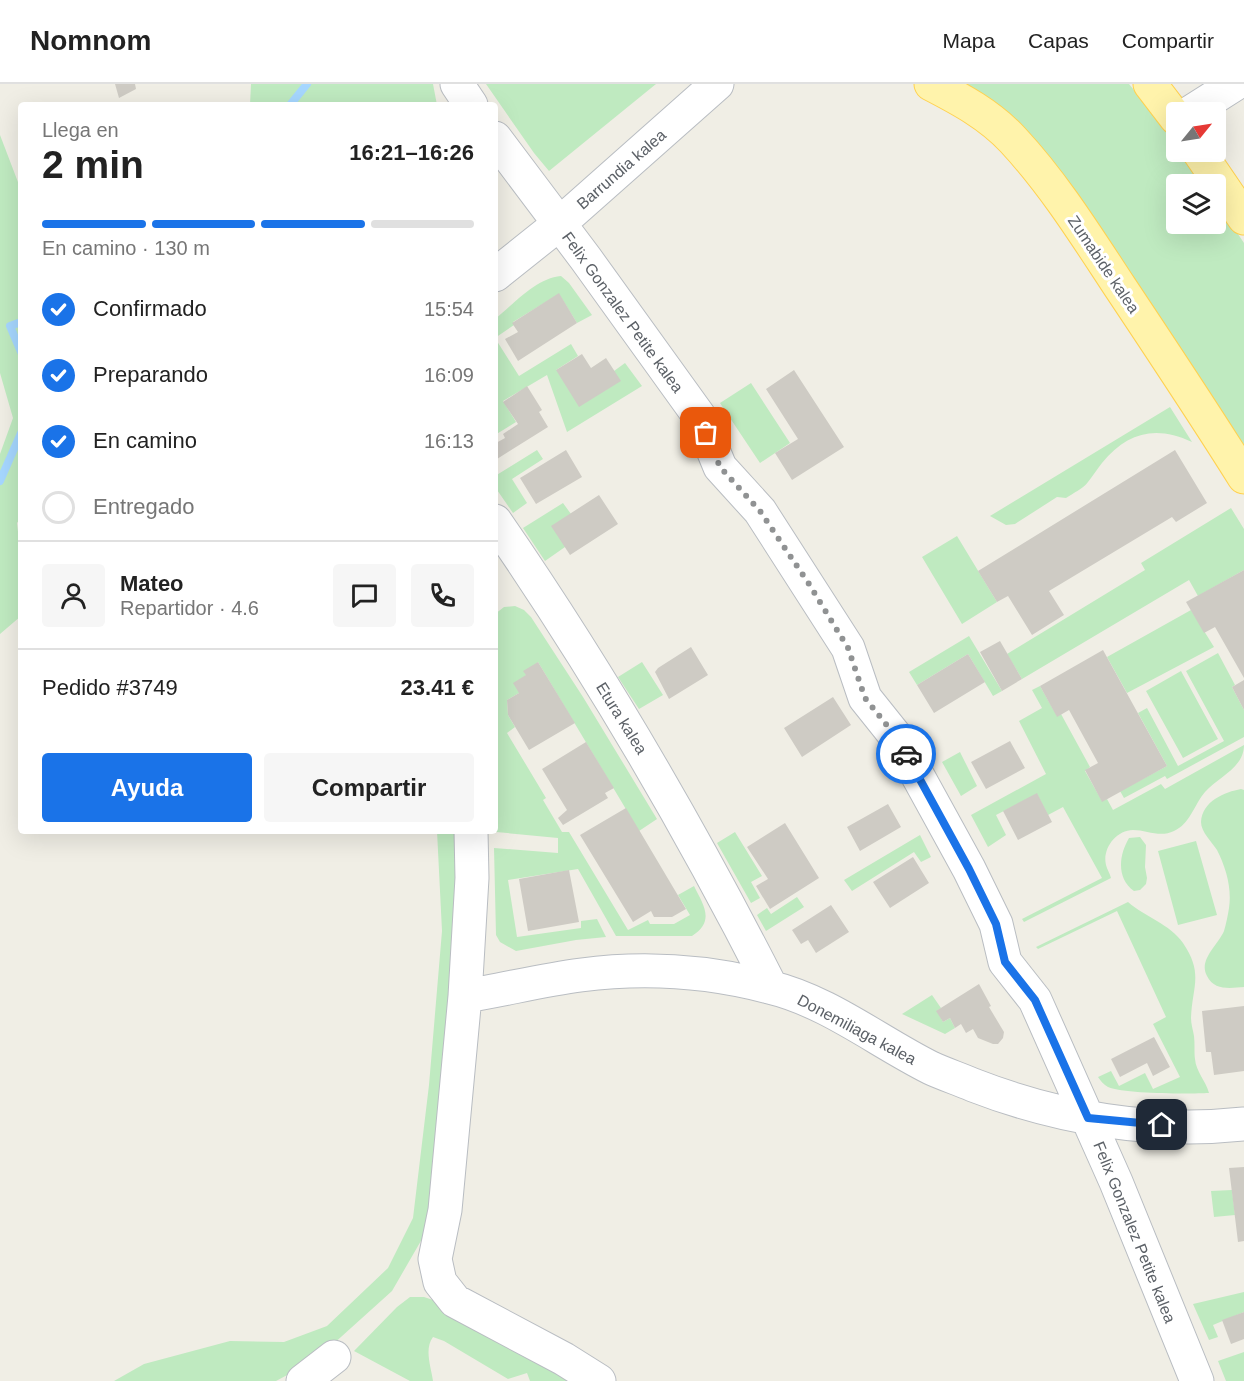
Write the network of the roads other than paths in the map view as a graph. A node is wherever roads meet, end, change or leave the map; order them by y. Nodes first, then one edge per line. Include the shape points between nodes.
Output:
1 (457, 84) edge
2 (717, 84) edge
3 (931, 84) edge
4 (1150, 84) edge
5 (1235, 84) edge
6 (469, 102) edge
7 (1207, 102) edge
8 (1166, 105) edge
9 (498, 142) edge
10 (1206, 162) edge
11 (1244, 218) edge
12 (558, 224) junction
13 (498, 273) edge
14 (1244, 477) edge
15 (498, 526) edge
16 (471, 834) edge
17 (738, 922) junction
18 (690, 974) junction
19 (771, 987) junction
20 (465, 996) junction
21 (1088, 1118) junction
22 (1244, 1124) edge
23 (334, 1357) dead end
24 (303, 1381) edge
25 (599, 1381) edge
26 (1197, 1381) edge

1 - 6 street
2 - 12 street, Barrundia kalea
3 - 14 main road, Zumabide kalea via 980,111 1012,139 1047,180
4 - 8 main road
5 - 7 street
9 - 12 street, Felix Gonzalez Petite kalea
10 - 11 main road
12 - 13 street, Barrundia kalea
12 - 21 street, Felix Gonzalez Petite kalea via 699,416 720,467 760,511 848,648 865,698 897,738 969,869 996,924 1005,962 1035,1000
15 - 17 street, Etura kalea via 646,756
16 - 20 street
17 - 18 street via 725,952
17 - 19 street, Etura kalea
18 - 19 street, Donemiliaga kalea
18 - 20 street, Donemiliaga kalea via 631,971 580,975
19 - 21 street, Donemiliaga kalea via 832,1012 933,1069 1013,1100
20 - 25 street via 445,1210 435,1259 440,1282 455,1301
21 - 22 street, Donemiliaga kalea via 1146,1125
21 - 26 street, Felix Gonzalez Petite kalea
23 - 24 street

